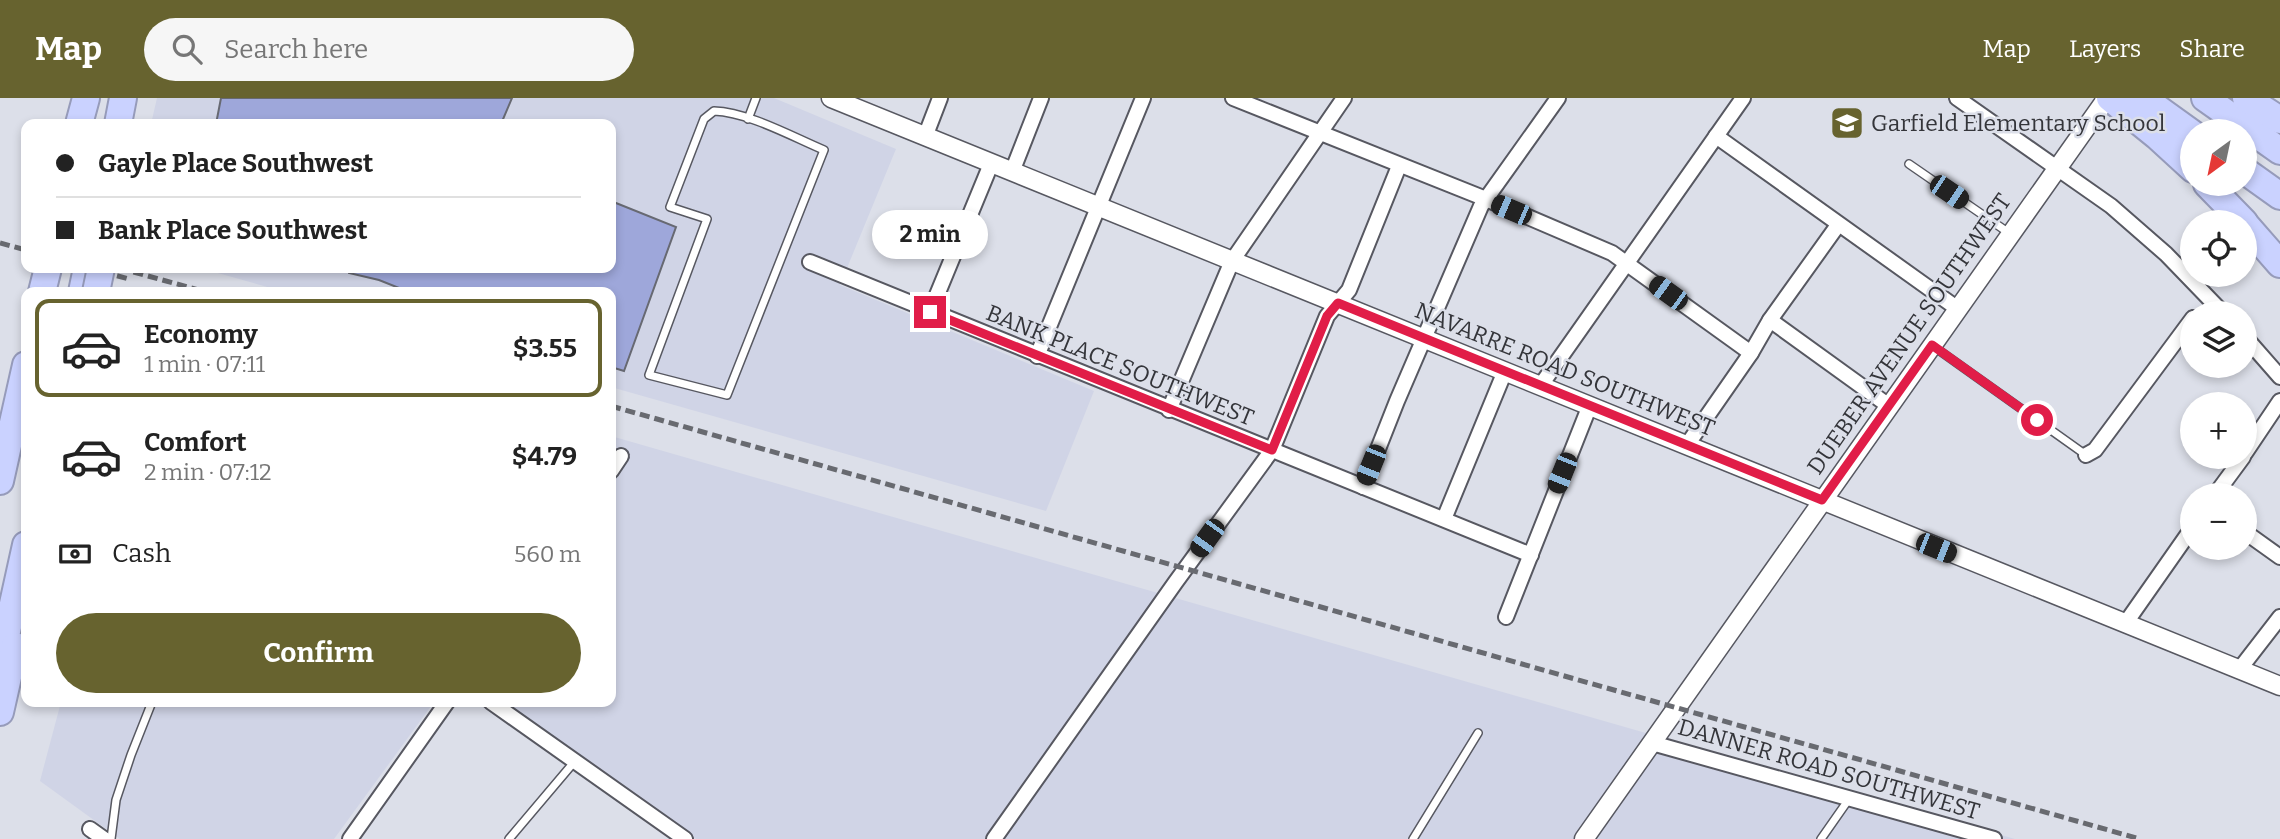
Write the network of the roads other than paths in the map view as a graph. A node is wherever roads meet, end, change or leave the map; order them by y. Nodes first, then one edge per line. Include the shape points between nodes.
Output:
1 (86, 98) edge
2 (123, 98) edge
3 (138, 98) edge
4 (755, 98) edge
5 (940, 98) edge
6 (1041, 98) edge
7 (1143, 98) edge
8 (1233, 98) edge
9 (1344, 98) edge
10 (1558, 98) edge
11 (1743, 98) edge
12 (1957, 98) edge
13 (2108, 98) edge
14 (2143, 98) edge
15 (2205, 98) edge
16 (2246, 98) edge
17 (835, 99) edge
18 (748, 118) junction
19 (80, 119) edge
20 (119, 119) edge
21 (133, 119) edge
22 (2280, 120) edge
23 (2180, 125) edge
24 (1319, 133) junction
25 (925, 136) junction
26 (1716, 136) junction
27 (2280, 151) edge
28 (2180, 157) edge
29 (991, 164) junction
30 (1909, 164) dead end
31 (1399, 166) junction
32 (2056, 170) junction
33 (1012, 172) junction
34 (2258, 180) edge
35 (2218, 196) edge
36 (2280, 196) edge
37 (1486, 199) junction
38 (1098, 207) junction
39 (2232, 210) edge
40 (1838, 225) junction
41 (2010, 234) junction
42 (2257, 238) edge
43 (1232, 261) junction
44 (810, 262) dead end
45 (1626, 263) junction
46 (2280, 264) edge
47 (2208, 297) junction
48 (2205, 301) edge
49 (2212, 301) edge
50 (1338, 303) junction
51 (1958, 309) junction
52 (930, 312) junction
53 (1770, 320) junction
54 (2180, 336) edge
55 (1423, 338) junction
56 (1932, 345) junction
57 (2257, 350) edge
58 (1751, 353) junction
59 (1037, 356) junction
60 (1505, 371) junction
61 (2280, 376) edge
62 (1541, 385) junction
63 (21, 387) edge
64 (2280, 401) edge
65 (1590, 405) junction
66 (1889, 406) junction
67 (1169, 410) junction
68 (2257, 436) edge
69 (1687, 445) junction
70 (1272, 450) junction
71 (2086, 455) joint
72 (0, 481) edge
73 (1363, 487) junction
74 (1822, 500) junction
75 (1444, 519) junction
76 (2257, 541) edge
77 (2180, 546) edge
78 (1531, 555) junction
79 (2280, 557) edge
80 (21, 568) edge
81 (1506, 617) dead end
82 (2280, 617) edge
83 (21, 620) edge
84 (2125, 624) junction
85 (0, 663) edge
86 (2239, 670) junction
87 (2280, 686) edge
88 (150, 707) edge
89 (443, 707) edge
90 (498, 707) edge
91 (0, 712) edge
92 (1478, 733) dead end
93 (1652, 743) junction
94 (575, 761) junction
95 (1849, 799) junction
96 (90, 829) dead end
97 (676, 836) edge
98 (1973, 836) edge
99 (104, 839) edge
100 (111, 839) edge
101 (350, 839) edge
102 (509, 839) edge
103 (995, 839) edge
104 (1413, 839) edge
105 (1584, 839) edge
106 (1821, 839) edge
107 (1994, 839) edge

1 - 19 highway
2 - 20 highway
3 - 21 highway
4 - 18 lane
5 - 25 street
6 - 33 street
7 - 38 street
8 - 24 street
9 - 24 street
10 - 37 street
11 - 26 street
12 - 32 street
13 - 28 highway
13 - 32 street, DUEBER AVENUE SOUTHWEST
14 - 23 highway
15 - 27 highway
16 - 22 highway
17 - 25 street, NAVARRE ROAD SOUTHWEST
18 - 18 lane via 824,150 727,395 649,375 707,219 670,207 704,119 714,111
24 - 31 street
24 - 43 street
25 - 29 street, NAVARRE ROAD SOUTHWEST
26 - 40 street
26 - 45 street
29 - 33 street, NAVARRE ROAD SOUTHWEST
29 - 52 street
30 - 41 lane
31 - 37 street
31 - 50 street via 1349,289
32 - 41 street, DUEBER AVENUE SOUTHWEST
32 - 47 street via 2129,221
33 - 38 street, NAVARRE ROAD SOUTHWEST
34 - 36 highway
35 - 39 highway
37 - 45 street
37 - 55 street
38 - 43 street, NAVARRE ROAD SOUTHWEST
38 - 59 street
40 - 51 street
40 - 53 street
41 - 51 street, DUEBER AVENUE SOUTHWEST
42 - 46 highway
43 - 50 street, NAVARRE ROAD SOUTHWEST
43 - 67 street
44 - 52 street, BANK PLACE SOUTHWEST
45 - 58 street
45 - 62 street
47 - 48 street
47 - 49 street
50 - 55 street, NAVARRE ROAD SOUTHWEST
50 - 70 street via 1327,316
51 - 56 street, DUEBER AVENUE SOUTHWEST
52 - 59 street, BANK PLACE SOUTHWEST
53 - 58 street
53 - 66 street
54 - 71 street via 2095,450
55 - 60 street, NAVARRE ROAD SOUTHWEST
55 - 73 street
56 - 66 street, DUEBER AVENUE SOUTHWEST
56 - 71 lane
57 - 61 street
58 - 69 street
59 - 67 street, BANK PLACE SOUTHWEST
60 - 62 street, NAVARRE ROAD SOUTHWEST
60 - 75 street
62 - 65 street, NAVARRE ROAD SOUTHWEST
63 - 72 highway
64 - 68 street
65 - 69 street, NAVARRE ROAD SOUTHWEST
65 - 78 street
66 - 74 street, DUEBER AVENUE SOUTHWEST
67 - 70 street, BANK PLACE SOUTHWEST
69 - 74 street, NAVARRE ROAD SOUTHWEST
70 - 73 street, BANK PLACE SOUTHWEST
70 - 103 street
73 - 75 street, BANK PLACE SOUTHWEST
74 - 84 street, NAVARRE ROAD SOUTHWEST
74 - 93 street, DUEBER AVENUE SOUTHWEST
75 - 78 street, BANK PLACE SOUTHWEST
76 - 79 street
77 - 84 street
78 - 81 street
80 - 85 highway
82 - 86 street
83 - 91 highway
84 - 86 street, NAVARRE ROAD SOUTHWEST
86 - 87 street, NAVARRE ROAD SOUTHWEST
88 - 100 lane via 116,800
89 - 101 street
90 - 94 street
92 - 104 lane
93 - 95 street, DANNER ROAD SOUTHWEST
93 - 105 street, DUEBER AVENUE SOUTHWEST
94 - 97 street
94 - 102 lane
95 - 98 street, DANNER ROAD SOUTHWEST
95 - 106 lane
96 - 99 street
98 - 107 street, DANNER ROAD SOUTHWEST

